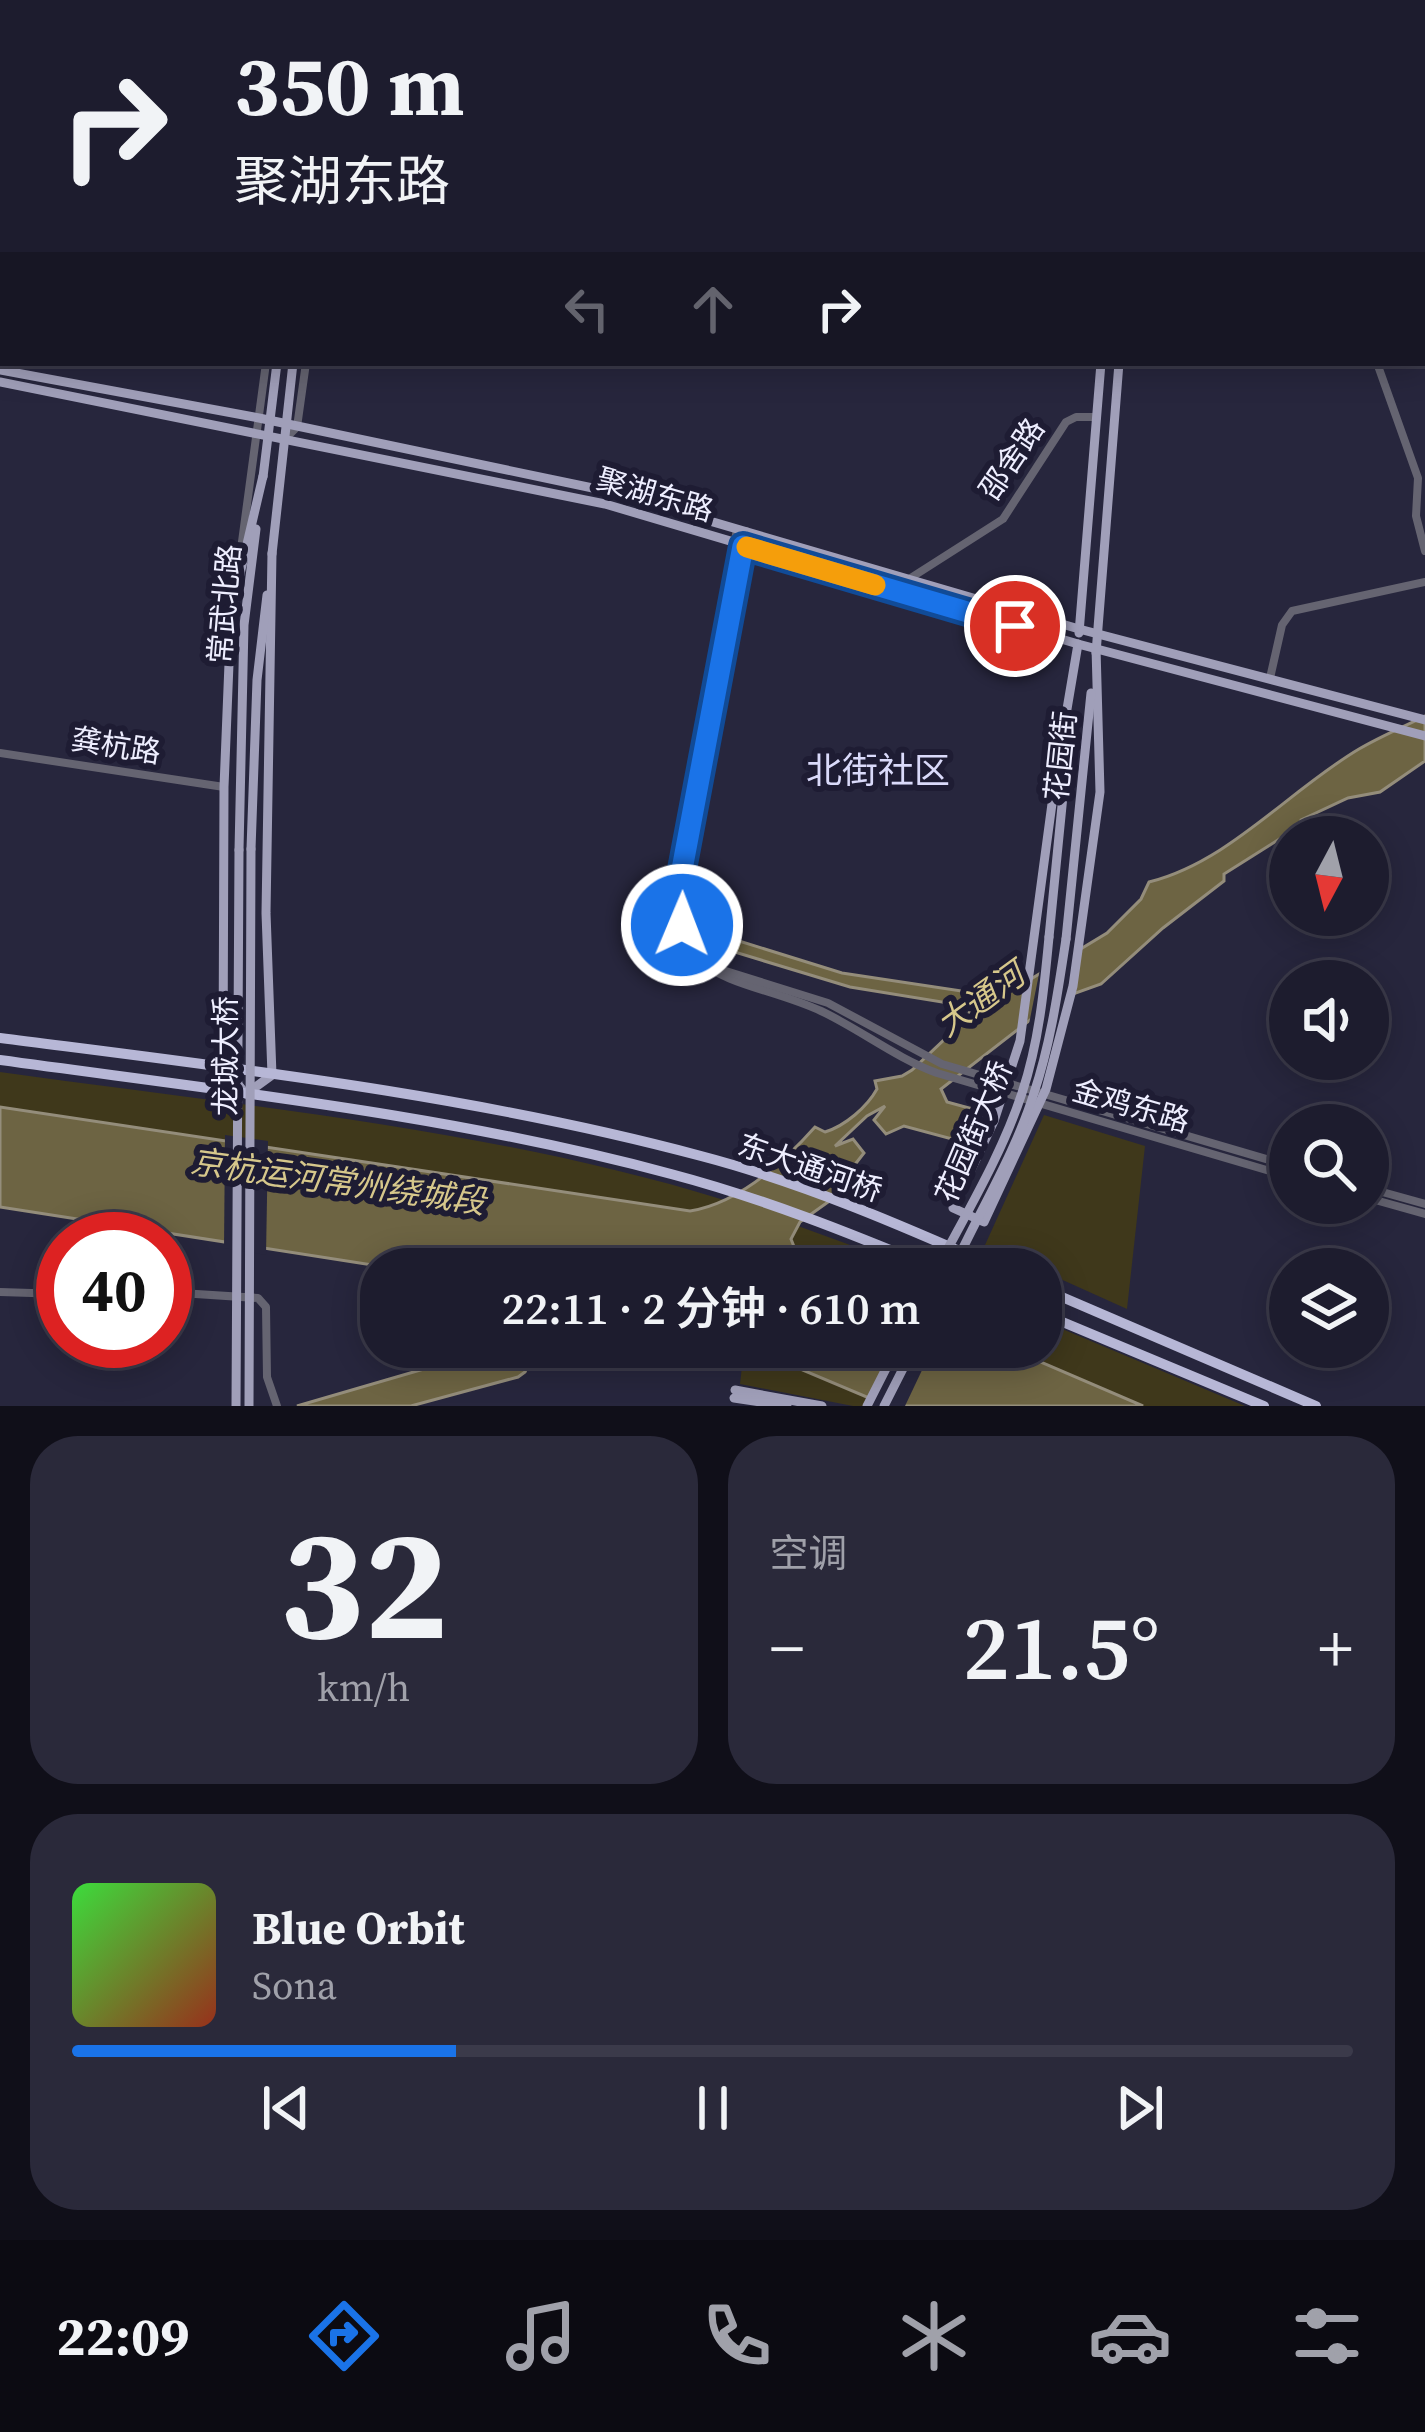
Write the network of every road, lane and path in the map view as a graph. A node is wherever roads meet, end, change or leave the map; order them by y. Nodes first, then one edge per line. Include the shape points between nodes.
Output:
1 (266, 366) edge
2 (276, 366) edge
3 (293, 366) edge
4 (305, 366) edge
5 (1101, 366) edge
6 (1119, 366) edge
7 (1378, 366) edge
8 (0, 370) edge
9 (0, 382) edge
10 (1097, 417) junction
11 (264, 419) junction
12 (292, 425) junction
13 (262, 434) junction
14 (284, 440) junction
15 (263, 476) junction
16 (741, 530) junction
17 (739, 544) junction
18 (1425, 551) edge
19 (272, 553) junction
20 (909, 579) junction
21 (1425, 582) edge
22 (235, 595) junction
23 (244, 625) junction
24 (1079, 628) junction
25 (1097, 633) junction
26 (1078, 644) junction
27 (1096, 648) junction
28 (1270, 678) junction
29 (1425, 720) edge
30 (1425, 736) edge
31 (0, 753) edge
32 (224, 787) junction
33 (239, 850) joint
34 (251, 850) joint
35 (1049, 938) joint
36 (1066, 939) joint
37 (695, 952) junction
38 (0, 1038) edge
39 (0, 1060) edge
40 (223, 1066) junction
41 (272, 1075) junction
42 (1006, 1090) junction
43 (246, 1094) junction
44 (1041, 1100) junction
45 (1269, 1160) edge
46 (1269, 1171) edge
47 (1389, 1194) edge
48 (1389, 1204) edge
49 (1425, 1204) edge
50 (1425, 1214) edge
51 (886, 1248) edge
52 (948, 1248) edge
53 (953, 1248) edge
54 (963, 1248) edge
55 (0, 1292) edge
56 (36, 1293) edge
57 (192, 1294) edge
58 (1062, 1297) edge
59 (1062, 1321) edge
60 (886, 1368) edge
61 (903, 1368) edge
62 (734, 1398) edge
63 (277, 1405) edge
64 (236, 1406) edge
65 (249, 1406) edge
66 (788, 1406) edge
67 (822, 1406) edge
68 (867, 1406) edge
69 (884, 1406) edge
70 (1264, 1406) edge
71 (1316, 1406) edge

1 - 11 street
2 - 11 main road, 常武北路
3 - 12 main road, 常武北路
4 - 12 street
5 - 10 main road, 花园街
6 - 25 main road, 花园街
7 - 18 street via 1418,478
8 - 11 main road, 聚湖东路
9 - 13 main road, 聚湖东路
10 - 20 street, 邵舍路 via 1066,422 1004,520
10 - 24 main road, 花园街
11 - 12 main road, 聚湖东路
11 - 13 main road, 常武北路
12 - 14 main road, 常武北路
12 - 16 main road, 聚湖东路 via 607,491
13 - 14 main road, 聚湖东路
13 - 15 main road, 常武北路
13 - 22 street
14 - 17 main road, 聚湖东路 via 605,504
14 - 19 main road, 常武北路
15 - 22 main road
15 - 23 main road, 常武北路
16 - 17 street
16 - 20 main road, 聚湖东路
17 - 26 main road, 聚湖东路
17 - 37 street via 673,877 676,927
19 - 34 main road, 常武北路 via 257,680
19 - 41 main road
20 - 24 main road, 聚湖东路
21 - 28 street via 1292,611
22 - 23 street
22 - 32 main road
23 - 33 main road, 常武北路
24 - 25 main road, 聚湖东路
24 - 26 main road, 花园街
25 - 27 main road, 花园街
25 - 28 main road, 聚湖东路
26 - 27 main road, 聚湖东路
26 - 35 main road, 花园街
26 - 42 main road via 1031,974
27 - 30 main road, 聚湖东路
27 - 36 main road, 花园街
27 - 44 main road via 1100,792 1070,998
28 - 29 main road, 聚湖东路
31 - 32 street, 龚杭路
32 - 40 main road
33 - 64 main road, 龙城大桥, bridge
34 - 65 main road, 龙城大桥, bridge
35 - 52 main road, 花园街大桥, bridge via 1041,1020 1022,1094
36 - 54 main road, 花园街大桥, bridge via 1033,1096
37 - 42 street, 金鸡东路 via 732,975 828,1003 916,1053
37 - 42 street, 金鸡东路 via 716,975 828,1014 910,1063
38 - 40 highway, 东大通河桥
39 - 43 highway, 东大通河桥
40 - 41 highway, 东大通河桥
40 - 43 main road
41 - 43 main road
41 - 53 highway, 东大通河桥 via 703,1156
42 - 44 street, 金鸡东路
42 - 44 main road via 953,1208 984,1222
43 - 51 highway, 东大通河桥 via 508,1136 676,1175
44 - 45 street, 金鸡东路
44 - 46 street, 金鸡东路
47 - 49 street
48 - 50 street
55 - 56 street
57 - 63 street via 257,1298 266,1307 267,1377
58 - 71 highway
59 - 70 highway
60 - 68 main road
61 - 69 main road
62 - 66 main road
62 - 67 main road

